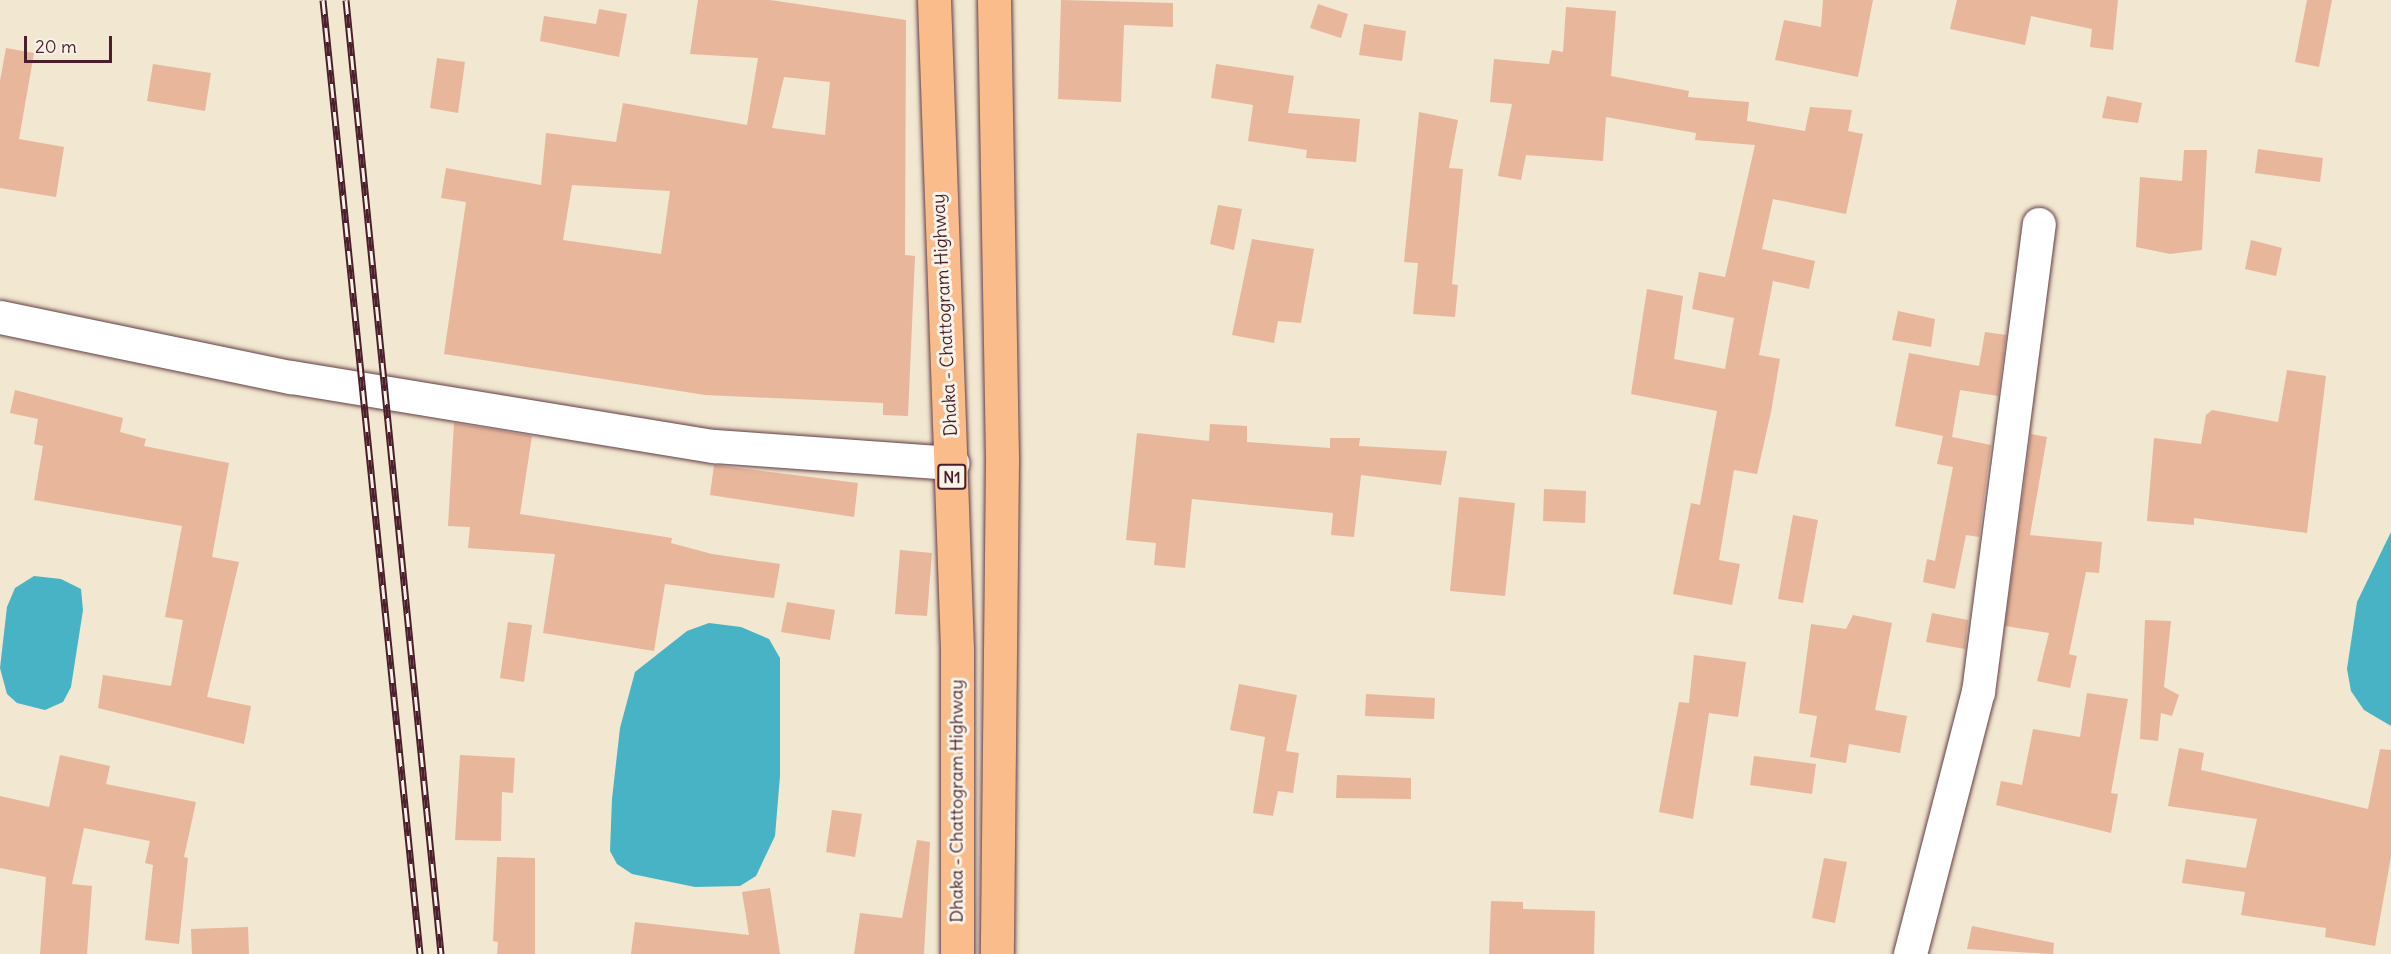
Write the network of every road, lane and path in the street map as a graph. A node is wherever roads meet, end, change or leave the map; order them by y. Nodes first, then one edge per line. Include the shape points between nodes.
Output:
1 (934, 0) edge
2 (994, 0) edge
3 (2039, 224) dead end
4 (0, 317) edge
5 (952, 463) junction
6 (957, 954) edge
7 (997, 954) edge
8 (1910, 954) edge

1 - 5 highway, Dhaka - Chattogram Highway / N1 via 939,248
2 - 7 highway via 1002,461
3 - 8 street via 1978,692
4 - 5 street via 291,377 714,446
5 - 6 highway, Dhaka - Chattogram Highway / N1

